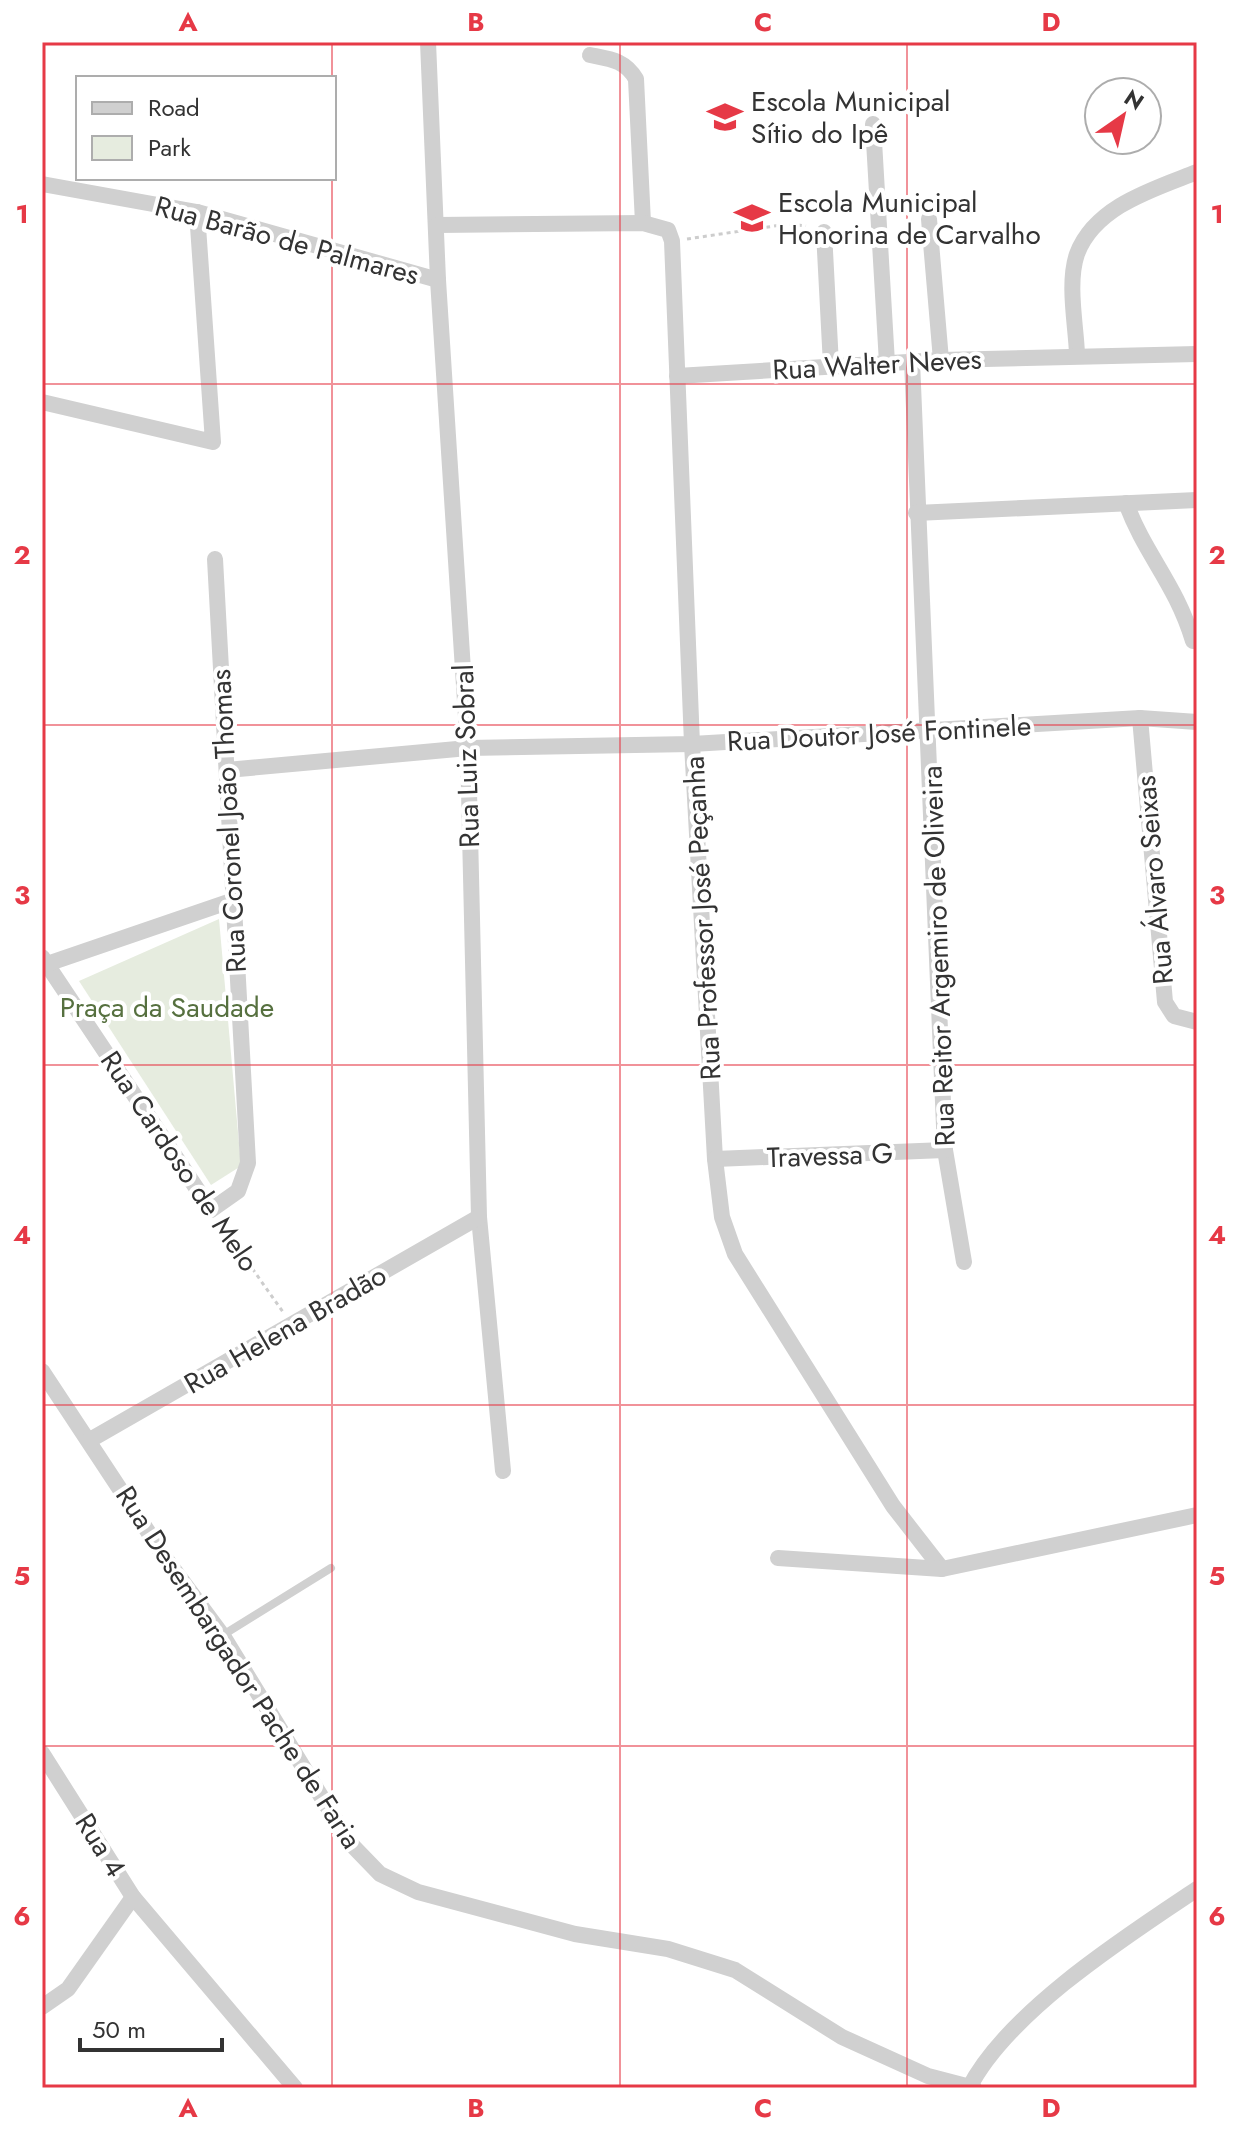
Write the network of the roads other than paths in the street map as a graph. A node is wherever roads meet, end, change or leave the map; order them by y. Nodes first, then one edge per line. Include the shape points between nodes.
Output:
1 (428, 42) edge
2 (590, 55) dead end
3 (873, 124) dead end
4 (1197, 172) edge
5 (42, 184) edge
6 (197, 212) junction
7 (929, 219) dead end
8 (643, 223) junction
9 (437, 225) junction
10 (824, 232) road end
11 (438, 280) junction
12 (1077, 354) junction
13 (1197, 354) edge
14 (941, 360) junction
15 (912, 361) junction
16 (887, 363) junction
17 (831, 365) junction
18 (677, 376) junction
19 (42, 402) edge
20 (1197, 500) edge
21 (1126, 503) junction
22 (916, 513) junction
23 (215, 559) dead end
24 (1193, 641) dead end
25 (1140, 718) junction
26 (1197, 722) edge
27 (929, 732) junction
28 (692, 744) junction
29 (468, 748) junction
30 (227, 770) junction
31 (231, 901) junction
32 (44, 960) edge
33 (1197, 1022) edge
34 (945, 1150) junction
35 (715, 1159) junction
36 (211, 1210) joint
37 (479, 1217) junction
38 (964, 1262) dead end
39 (42, 1371) edge
40 (90, 1440) junction
41 (503, 1471) dead end
42 (1197, 1515) edge
43 (778, 1558) dead end
44 (331, 1568) dead end
45 (942, 1569) junction
46 (223, 1636) junction
47 (42, 1753) edge
48 (1197, 1889) edge
49 (133, 1897) junction
50 (42, 2007) edge
51 (971, 2087) edge
52 (295, 2088) edge

1 - 9 street, Rua Luiz Sobral
2 - 8 street via 618,60 636,79
3 - 16 street
4 - 12 street via 1138,196 1094,226 1076,256
5 - 6 street, Rua Barão de Palmares
6 - 11 street, Rua Barão de Palmares
6 - 19 street via 213,442
7 - 14 street
8 - 9 street
8 - 18 street, Rua Professor José Peçanha via 668,230 672,241
9 - 11 street, Rua Luiz Sobral
10 - 17 street
11 - 29 street, Rua Luiz Sobral
12 - 13 street, Rua Walter Neves
12 - 14 street, Rua Walter Neves
14 - 15 street, Rua Walter Neves
15 - 16 street, Rua Walter Neves
15 - 22 street, Rua Reitor Argemiro de Oliveira
16 - 17 street, Rua Walter Neves
17 - 18 street, Rua Walter Neves
18 - 28 street, Rua Professor José Peçanha
20 - 21 street
21 - 22 street
21 - 24 street via 1140,541 1182,605
22 - 27 street, Rua Reitor Argemiro de Oliveira
23 - 30 street, Rua Coronel João Thomas
25 - 26 street, Rua Doutor José Fontinele
25 - 27 street, Rua Doutor José Fontinele
25 - 33 street, Rua Álvaro Seixas via 1165,1002 1174,1016
27 - 28 street, Rua Doutor José Fontinele
27 - 34 street, Rua Reitor Argemiro de Oliveira
28 - 29 street, Rua Doutor José Fontinele
28 - 35 street, Rua Professor José Peçanha
29 - 30 street, Rua Doutor José Fontinele
29 - 37 street, Rua Luiz Sobral
30 - 31 street, Rua Coronel João Thomas
31 - 32 street
31 - 36 street, Rua Coronel João Thomas via 248,1163 238,1191
32 - 36 street, Rua Cardoso de Melo
34 - 35 street, Travessa G
34 - 38 street, Rua Reitor Argemiro de Oliveira
35 - 45 street, Rua Professor José Peçanha via 722,1217 735,1254 893,1506
37 - 40 street, Rua Helena Bradão
37 - 41 street, Rua Luiz Sobral
39 - 40 street, Rua Desembargador Pache de Faria
40 - 46 street, Rua Desembargador Pache de Faria
42 - 45 street
43 - 45 street
44 - 46 lane
46 - 51 street, Rua Desembargador Pache de Faria via 349,1842 380,1874 418,1892 575,1934 668,1949 735,1970 842,2037 928,2076
47 - 49 street, Rua 4
48 - 51 street via 1034,2006 989,2056
49 - 50 street, Rua 4 via 68,1989
49 - 52 street

